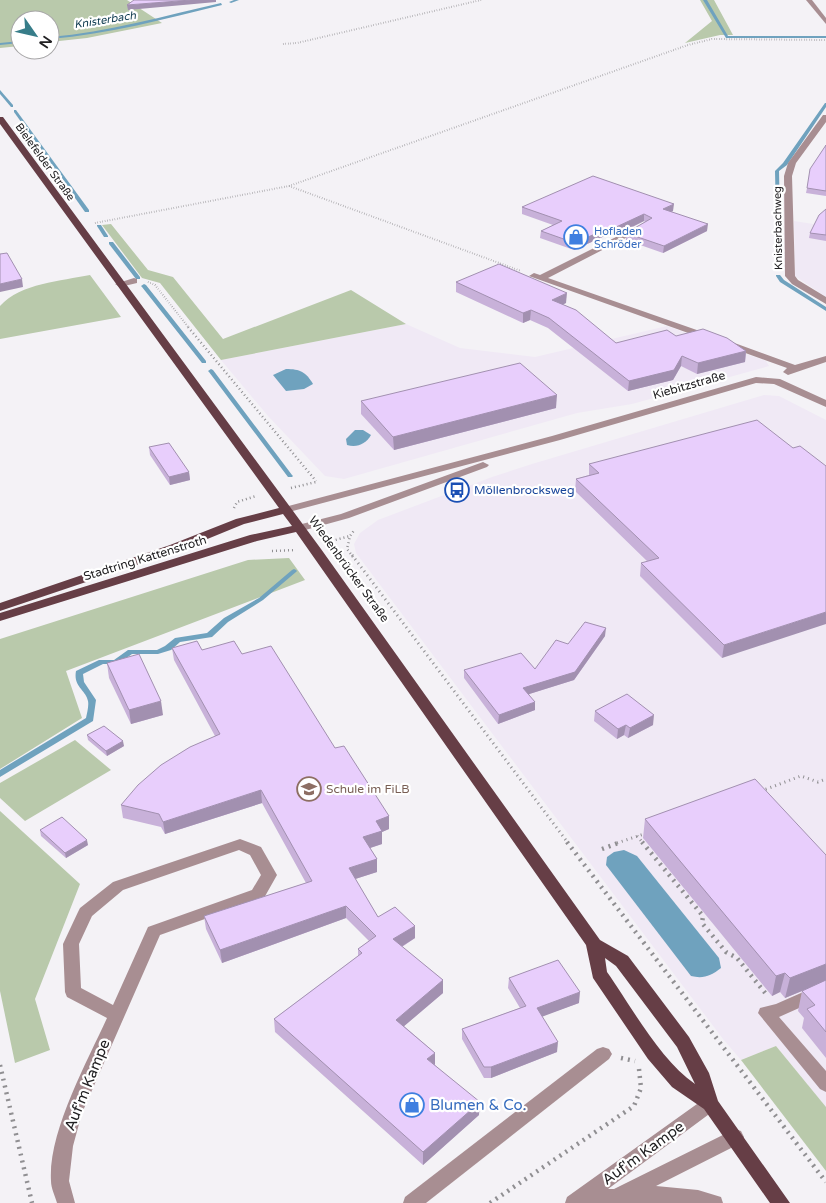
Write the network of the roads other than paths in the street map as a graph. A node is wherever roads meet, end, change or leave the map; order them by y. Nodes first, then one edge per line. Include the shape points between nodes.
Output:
1 (809, 0) edge
2 (826, 22) edge
3 (826, 117) edge
4 (0, 119) edge
5 (75, 222) joint
6 (646, 225) edge
7 (134, 281) road end
8 (120, 284) junction
9 (826, 301) edge
10 (826, 359) edge
11 (795, 368) junction
12 (776, 381) junction
13 (826, 404) edge
14 (556, 438) junction
15 (285, 510) junction
16 (298, 528) junction
17 (0, 607) edge
18 (0, 617) edge
19 (594, 944) junction
20 (826, 989) edge
21 (114, 1021) junction
22 (604, 1054) dead end
23 (826, 1084) edge
24 (710, 1104) junction
25 (735, 1137) junction
26 (617, 1196) junction
27 (66, 1203) edge
28 (412, 1203) edge
29 (574, 1203) edge
30 (714, 1203) edge
31 (781, 1203) edge

1 - 2 street
3 - 9 street, Knisterbachweg via 792,163 788,176 790,276
4 - 5 main road, Bielefelder Straße
5 - 8 main road, Wiedenbrücker Straße
6 - 11 street via 537,277
7 - 8 street
8 - 15 main road, Wiedenbrücker Straße
10 - 11 street
11 - 12 street
12 - 13 street
12 - 14 street, Kiebitzstraße via 742,383
14 - 15 street, Kiebitzstraße
14 - 16 street, Kiebitzstraße via 345,516
15 - 16 main road, Wiedenbrücker Straße
15 - 17 main road, Stadtring Kattenstroth via 240,522
16 - 18 main road, Stadtring Kattenstroth via 254,538
16 - 19 main road, Wiedenbrücker Straße
19 - 24 main road, Wiedenbrücker Straße via 622,961 683,1042 700,1073
19 - 24 main road, Wiedenbrücker Straße via 599,973 654,1054 678,1082
20 - 23 street via 779,1010 766,1012
21 - 21 street, Auf'm Kampe via 154,931 258,894 269,875 256,851 240,844 118,886 86,912 71,944 73,992
21 - 27 street, Auf'm Kampe via 73,1113 64,1146 60,1180
22 - 28 street
24 - 25 main road, Wiedenbrücker Straße
24 - 29 street, Auf'm Kampe
25 - 26 street, Auf'm Kampe
25 - 31 main road, Wiedenbrücker Straße
26 - 29 street, Auf'm Kampe
26 - 30 street, Auf'm Kampe via 671,1193

